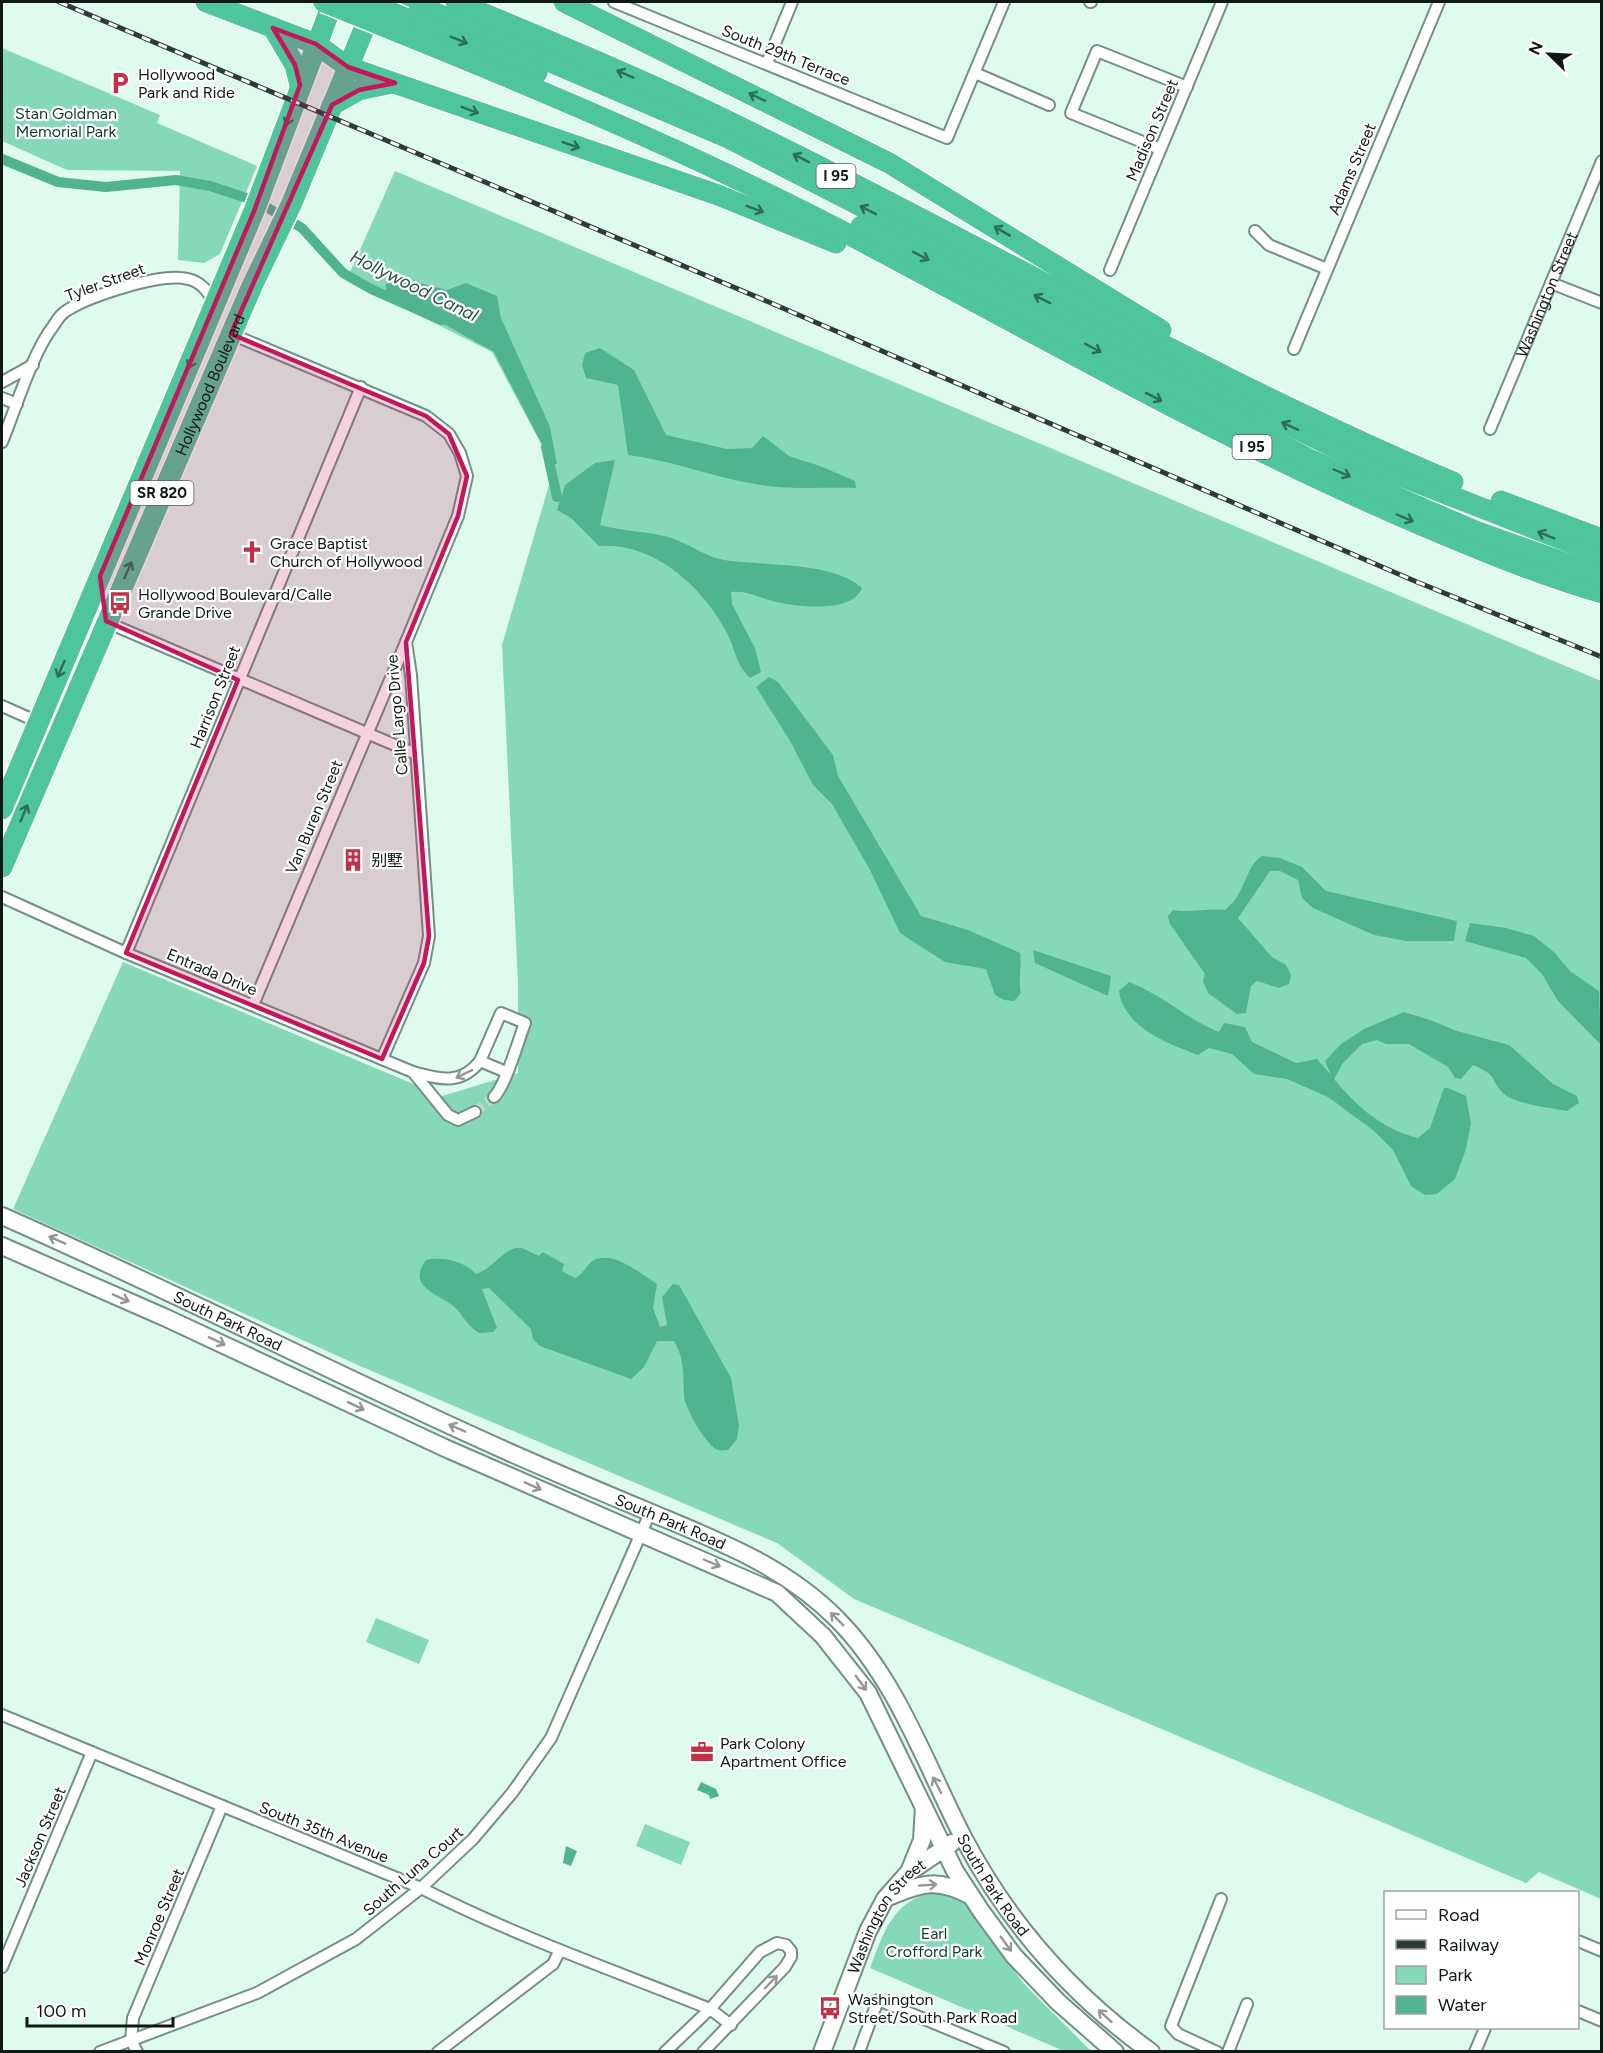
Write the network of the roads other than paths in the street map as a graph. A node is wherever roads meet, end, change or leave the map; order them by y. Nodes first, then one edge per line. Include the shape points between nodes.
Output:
1 (206, 2) edge
2 (324, 2) edge
3 (333, 2) edge
4 (366, 2) edge
5 (376, 2) edge
6 (456, 2) edge
7 (564, 2) edge
8 (614, 2) edge
9 (792, 2) edge
10 (1004, 2) edge
11 (1222, 2) edge
12 (1438, 2) edge
13 (406, 14) edge
14 (273, 28) junction
15 (316, 44) junction
16 (767, 63) junction
17 (348, 68) junction
18 (975, 73) junction
19 (395, 83) junction
20 (300, 85) junction
21 (1187, 87) junction
22 (332, 105) junction
23 (1049, 105) dead end
24 (1160, 149) junction
25 (1602, 161) edge
26 (270, 209) junction
27 (1255, 231) dead end
28 (1327, 269) junction
29 (1110, 270) dead end
30 (934, 282) junction
31 (1551, 284) junction
32 (1602, 303) edge
33 (215, 306) junction
34 (231, 334) junction
35 (1294, 349) dead end
36 (33, 365) junction
37 (1208, 368) junction
38 (2, 382) edge
39 (361, 387) junction
40 (2, 398) edge
41 (18, 404) junction
42 (1490, 429) dead end
43 (2, 442) edge
44 (1602, 539) edge
45 (1602, 555) edge
46 (100, 576) junction
47 (1602, 576) edge
48 (1580, 587) junction
49 (1602, 594) edge
50 (1602, 598) edge
51 (106, 621) junction
52 (75, 637) junction
53 (406, 642) junction
54 (238, 680) junction
55 (72, 701) junction
56 (2, 706) edge
57 (38, 722) junction
58 (366, 733) junction
59 (416, 754) junction
60 (2, 809) edge
61 (2, 867) edge
62 (2, 897) edge
63 (126, 953) junction
64 (252, 1005) junction
65 (382, 1059) junction
66 (480, 1061) junction
67 (413, 1072) junction
68 (506, 1072) junction
69 (445, 1080) junction
70 (494, 1097) tunnel mouth
71 (436, 1101) junction
72 (475, 1112) tunnel mouth
73 (2, 1216) edge
74 (2, 1246) edge
75 (89, 1255) junction
76 (79, 1280) junction
77 (650, 1513) junction
78 (641, 1533) junction
79 (2, 1714) edge
80 (92, 1752) junction
81 (222, 1806) junction
82 (924, 1807) junction
83 (963, 1837) junction
84 (945, 1848) junction
85 (908, 1874) junction
86 (421, 1888) junction
87 (972, 1896) junction
88 (885, 1899) junction
89 (1221, 1899) dead end
90 (1579, 1941) edge
91 (1602, 1951) edge
92 (559, 1952) junction
93 (2, 1967) edge
94 (1247, 2004) dead end
95 (710, 2009) junction
96 (1579, 2011) edge
97 (1602, 2021) edge
98 (731, 2025) junction
99 (1485, 2029) edge
100 (131, 2040) junction
101 (100, 2052) edge
102 (137, 2052) edge
103 (438, 2052) edge
104 (665, 2052) edge
105 (703, 2052) edge
106 (822, 2052) edge
107 (859, 2052) edge
108 (1004, 2052) edge
109 (1115, 2052) edge
110 (1151, 2052) edge
111 (1217, 2052) edge
112 (1228, 2052) edge
113 (1475, 2052) edge

1 - 14 highway
2 - 13 highway, I 95, bridge
3 - 15 highway, Hollywood Boulevard / SR 820
4 - 13 highway, bridge
5 - 17 highway, Hollywood Boulevard / SR 820
37 -> 6 highway, I 95 via 735,124
37 -> 7 highway via 1155,325 889,163
8 - 16 street, South 29th Terrace
9 - 16 street
10 - 18 street
11 - 21 street, Madison Street
12 - 28 street, Adams Street
13 - 30 highway, I 95 via 560,97 716,167
45 -> 13 highway via 1368,463 726,137
13 -> 47 highway via 736,161 1311,460 1475,531
14 - 15 highway
14 - 20 highway via 295,65
15 - 17 highway
15 - 20 highway, Hollywood Boulevard / SR 820
16 - 18 street, South 29th Terrace via 947,138
17 - 19 highway
17 - 22 highway, Hollywood Boulevard / SR 820
18 - 23 street
19 - 22 highway via 359,90
19 -> 30 highway via 718,195
20 -> 26 highway, Hollywood Boulevard / SR 820 via 273,163
21 - 24 street, Madison Street
21 - 24 street via 1097,51 1071,113
22 - 26 highway, Hollywood Boulevard / SR 820
24 - 29 street, Madison Street
25 - 31 street, Washington Street
26 - 33 highway, Hollywood Boulevard / SR 820
26 - 34 highway, Hollywood Boulevard / SR 820 via 244,305
27 - 28 street via 1269,245
28 - 35 street, Adams Street
30 -> 48 highway, I 95 via 1353,496
31 - 32 street
31 - 42 street, Washington Street
33 - 36 street, Tyler Street via 206,290 185,278 145,281 65,312 52,327
33 -> 46 highway, Hollywood Boulevard / SR 820
34 - 39 street, Calle Largo Drive
51 -> 34 highway, Hollywood Boulevard / SR 820
36 - 38 street
36 - 41 street, Tyler Street
37 - 44 highway, I 95 via 1370,447
39 - 53 street, Calle Largo Drive via 426,416 449,434 467,476 458,516
39 - 54 street, Harrison Street
40 - 41 street
41 - 43 street, Tyler Street
46 - 51 highway via 100,607
46 - 52 highway, Hollywood Boulevard / SR 820
48 - 49 highway, I 95
48 - 50 highway
51 - 54 street
51 - 55 highway, Hollywood Boulevard / SR 820
52 - 55 highway via 83,656
52 -> 57 highway, Hollywood Boulevard / SR 820
53 - 58 street, Van Buren Street
53 - 59 street, Calle Largo Drive
54 - 58 street
54 - 63 street, Harrison Street
61 -> 55 highway, Hollywood Boulevard / SR 820
56 - 57 street
57 - 60 highway, Hollywood Boulevard / SR 820
58 - 59 street
58 - 64 street, Van Buren Street
59 - 65 street, Calle Largo Drive via 429,936 424,963
62 - 63 street, Entrada Drive
63 - 64 street, Entrada Drive
64 - 65 street, Entrada Drive
65 - 67 street, Entrada Drive
66 - 68 street
66 - 68 street via 501,1013 525,1023
66 -> 69 street via 462,1076
67 - 69 street, Entrada Drive
67 - 71 street
68 - 70 street via 503,1089
69 - 71 street
71 - 72 street via 448,1115 458,1119
75 -> 73 street, South Park Road
74 - 76 street, South Park Road
75 - 76 street
77 -> 75 street, South Park Road via 311,1362
76 -> 78 street, South Park Road
77 - 78 street, South Luna Court
83 -> 77 street, South Park Road via 882,1674 838,1620 790,1578 766,1564
78 -> 82 street, South Park Road via 757,1582 799,1612 841,1655 868,1693
78 - 86 street, South Luna Court via 550,1738 513,1793
79 - 80 street, South 35th Avenue
80 - 81 street, South 35th Avenue
80 - 93 street, Jackson Street
81 - 86 street, South 35th Avenue
81 - 100 street, Monroe Street via 133,2018
82 - 84 street, South Park Road
82 - 85 street via 922,1840
83 - 84 street, Washington Street
110 -> 83 street, South Park Road via 1073,1988 1032,1942 993,1889
84 - 85 street, Washington Street
84 - 87 street, South Park Road
85 - 88 street, Washington Street
86 - 92 street, South 35th Avenue
86 - 100 street, South Luna Court via 356,1940 257,1993
88 -> 87 street via 923,1884 943,1884
87 -> 109 street, South Park Road via 1014,1956 1058,2002
88 - 106 street, Washington Street via 868,1931
89 - 111 street via 1171,2026 1178,2034
90 - 91 street
92 - 95 street, South 35th Avenue
92 - 103 street via 553,1964
94 - 112 street
95 - 98 street, South 35th Avenue
98 -> 95 street via 785,1967 791,1957 786,1945 777,1943 760,1952
95 - 104 street
96 - 97 street
98 - 105 street
99 - 113 street
100 - 101 street, South Luna Court
100 - 102 street
107 - 108 street via 878,2000

